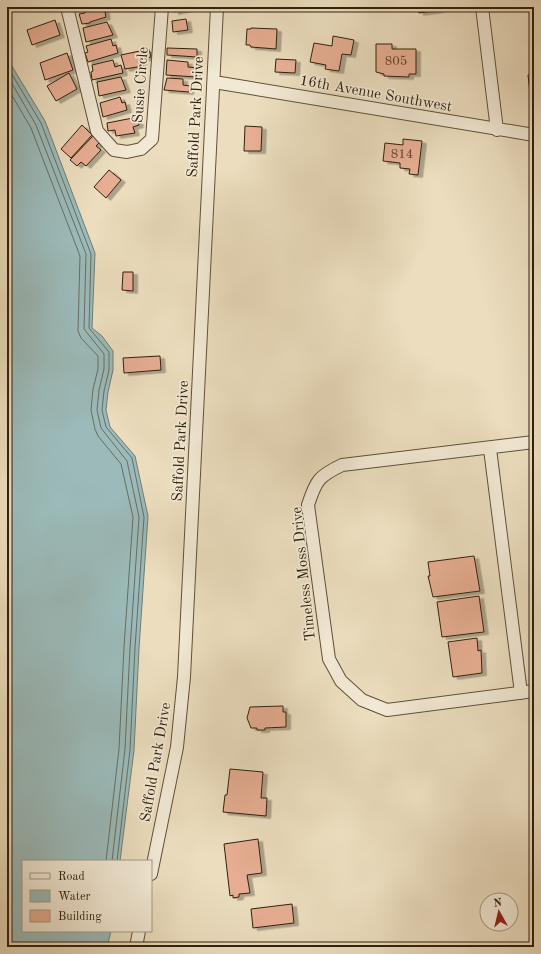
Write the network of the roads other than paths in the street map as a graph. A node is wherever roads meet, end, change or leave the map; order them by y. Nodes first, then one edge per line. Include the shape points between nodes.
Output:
1 (68, 7) edge
2 (162, 7) edge
3 (217, 7) edge
4 (482, 7) edge
5 (214, 82) junction
6 (498, 130) junction
7 (534, 136) edge
8 (534, 442) edge
9 (490, 449) junction
10 (534, 691) edge
11 (521, 693) junction
12 (152, 869) edge
13 (139, 932) edge
14 (136, 947) edge

1 - 2 street, Susie Circle via 97,131 114,150 126,152 141,149 152,139
3 - 5 street, Saffold Park Drive
4 - 6 street
5 - 6 street, 16th Avenue Southwest
5 - 12 street, Saffold Park Drive via 184,677 177,747
6 - 7 street, 16th Avenue Southwest
8 - 9 street, Timeless Moss Drive
9 - 11 street
9 - 11 street, Timeless Moss Drive via 342,465 324,473 313,489 308,505 329,659 341,682 362,700 387,710
10 - 11 street, Timeless Moss Drive
13 - 14 street

